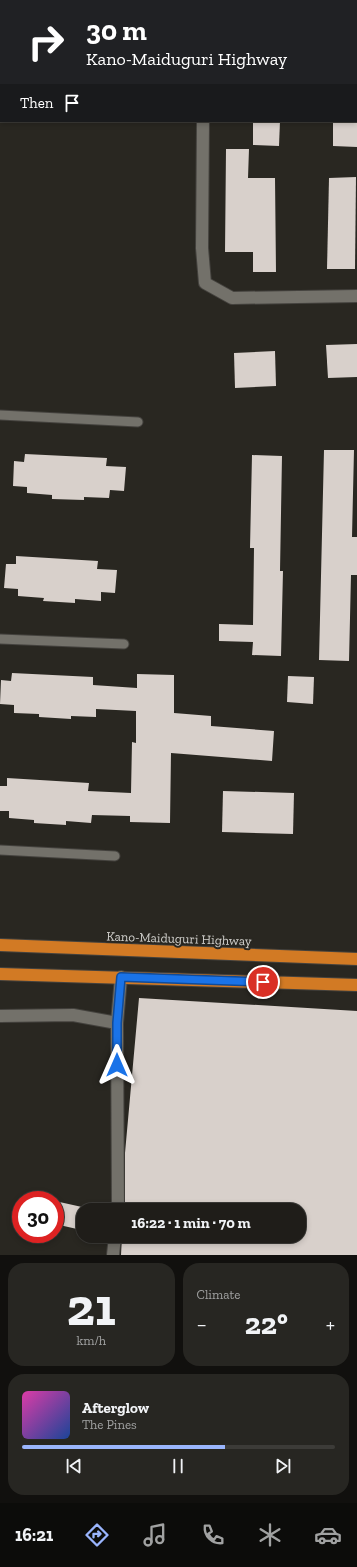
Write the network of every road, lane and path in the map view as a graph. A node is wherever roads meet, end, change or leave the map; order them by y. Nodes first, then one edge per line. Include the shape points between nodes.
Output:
1 (202, 122) edge
2 (357, 296) edge
3 (0, 415) edge
4 (138, 422) dead end
5 (0, 639) edge
6 (124, 644) dead end
7 (0, 850) edge
8 (115, 856) dead end
9 (0, 945) edge
10 (357, 959) edge
11 (0, 974) edge
12 (121, 977) junction
13 (357, 985) edge
14 (0, 1016) edge
15 (117, 1023) junction
16 (118, 1203) edge
17 (114, 1243) edge
18 (113, 1255) edge

1 - 2 street via 202,248 205,283 232,298
3 - 4 lane
5 - 6 lane
7 - 8 lane
9 - 10 highway, Kano-Maiduguri Highway
11 - 12 highway
12 - 13 highway
12 - 15 street
14 - 15 street via 73,1015
15 - 16 street
17 - 18 street

